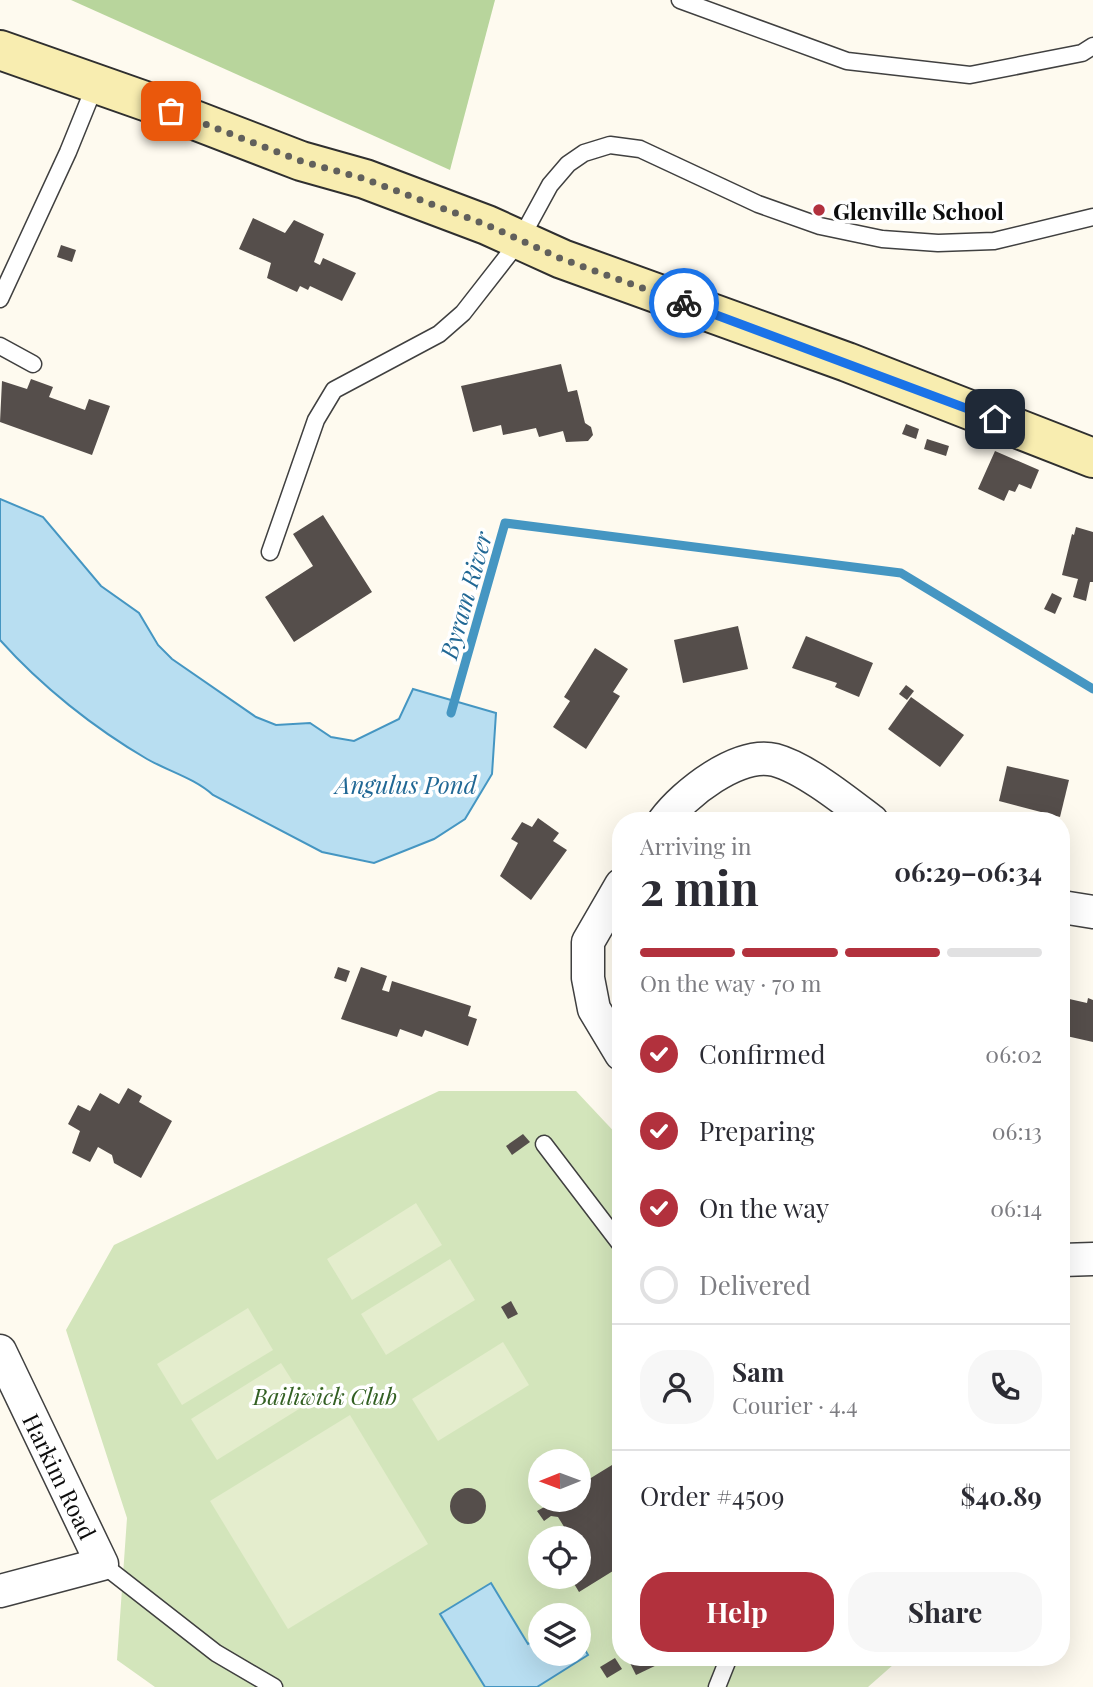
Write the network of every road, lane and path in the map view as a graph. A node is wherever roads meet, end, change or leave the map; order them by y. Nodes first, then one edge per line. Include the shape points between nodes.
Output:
1 (680, 0) edge
2 (1093, 46) edge
3 (0, 50) edge
4 (96, 83) junction
5 (1093, 217) edge
6 (520, 240) junction
7 (0, 299) edge
8 (0, 346) edge
9 (33, 364) dead end
10 (1093, 457) edge
11 (270, 552) dead end
12 (670, 812) edge
13 (858, 812) edge
14 (612, 901) edge
15 (1070, 908) edge
16 (1093, 912) edge
17 (612, 1039) edge
18 (544, 1144) dead end
19 (612, 1233) edge
20 (1093, 1259) edge
21 (1070, 1260) edge
22 (0, 1351) edge
23 (102, 1564) junction
24 (0, 1591) edge
25 (725, 1666) edge
26 (274, 1687) edge
27 (717, 1687) edge

1 - 2 lane via 847,61 970,75 1082,53
3 - 4 street
4 - 6 street
4 - 7 lane
5 - 6 lane via 994,241 882,239 820,226 758,204 640,149 610,145 568,164 550,185
6 - 10 street
6 - 11 lane via 463,313 439,334 334,390 316,420
8 - 9 lane
12 - 13 street via 731,766 774,760
14 - 17 street via 588,942 594,1009
15 - 16 street
18 - 19 lane
20 - 21 street
22 - 23 street, Harkim Road
23 - 24 street
23 - 26 lane via 216,1653
25 - 27 lane

